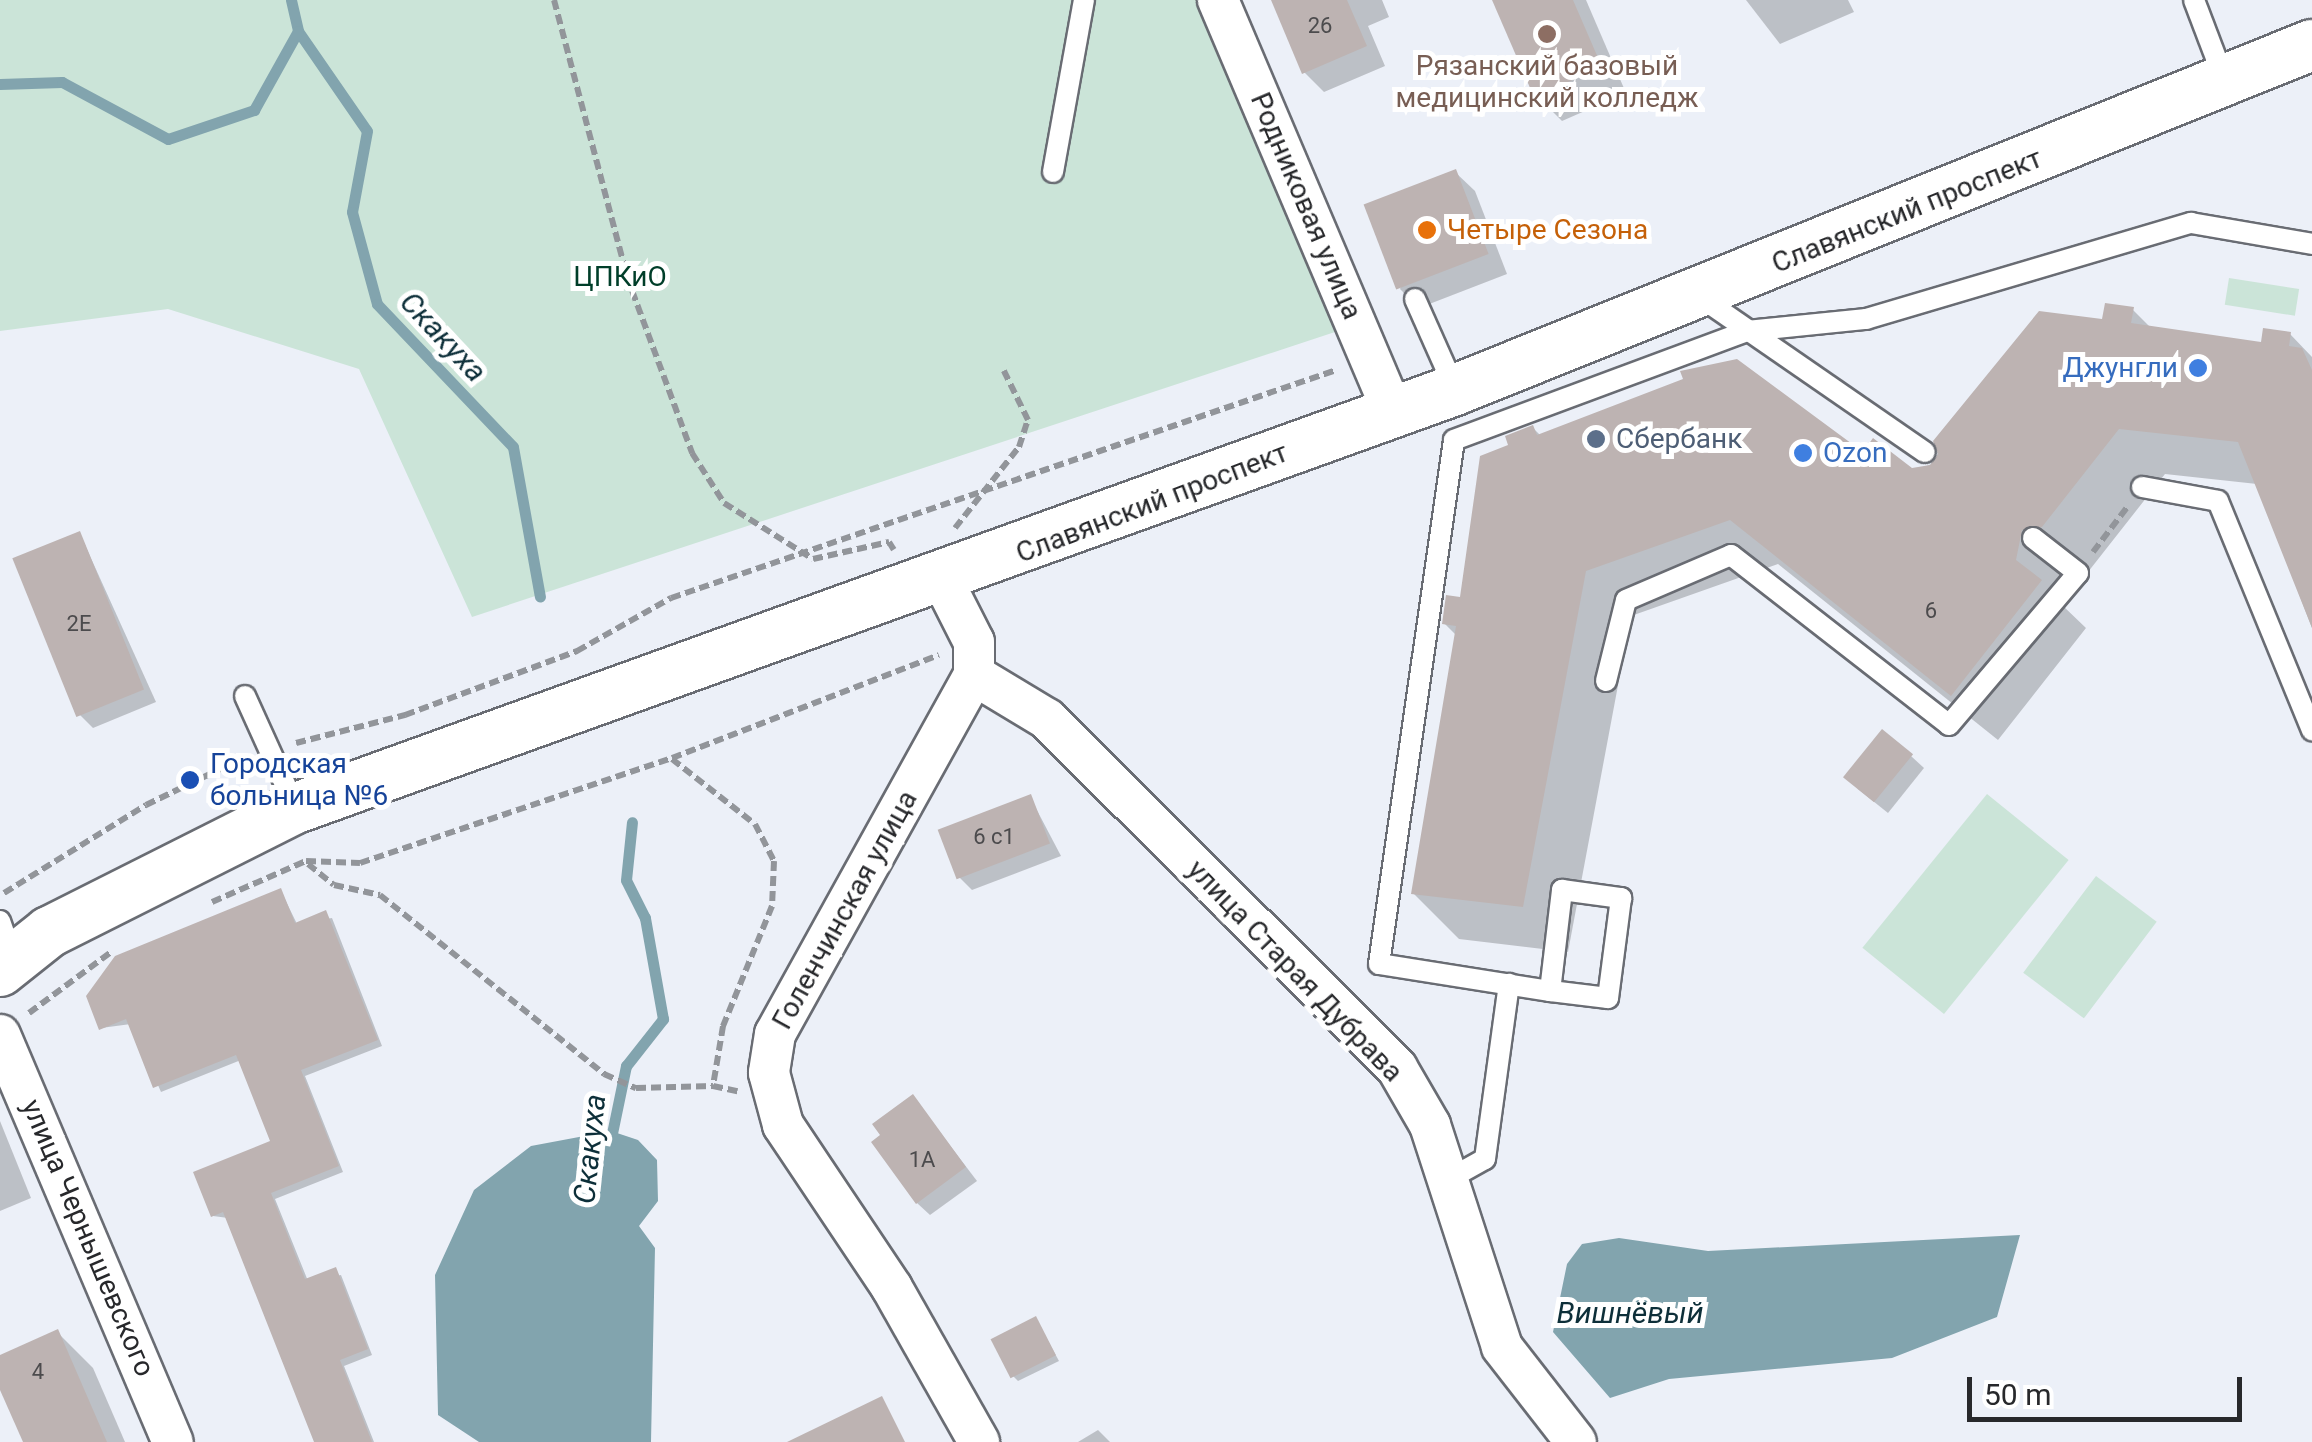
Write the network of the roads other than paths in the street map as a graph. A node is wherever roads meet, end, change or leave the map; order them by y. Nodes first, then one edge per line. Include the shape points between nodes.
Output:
1 (1084, 0) edge
2 (1218, 0) edge
3 (2194, 0) edge
4 (2312, 44) edge
5 (2225, 81) junction
6 (1052, 172) dead end
7 (2312, 244) edge
8 (1700, 296) junction
9 (1416, 299) dead end
10 (1747, 331) junction
11 (1455, 390) junction
12 (1393, 412) junction
13 (1925, 452) dead end
14 (2136, 496) road end
15 (2033, 538) dead end
16 (930, 585) junction
17 (974, 658) junction
18 (1606, 681) dead end
19 (245, 696) dead end
20 (2312, 730) edge
21 (296, 808) junction
22 (5, 950) edge
23 (1509, 984) junction
24 (1550, 991) junction
25 (7, 1030) edge
26 (1449, 1179) junction
27 (172, 1442) edge
28 (979, 1442) edge
29 (1576, 1442) edge

1 - 6 lane
2 - 12 street, Родниковая улица
3 - 5 lane
4 - 5 street, Славянский проспект
5 - 8 street, Славянский проспект
7 - 10 lane via 2191,224 1866,320
8 - 10 lane
8 - 11 street, Славянский проспект
9 - 11 lane
10 - 13 lane
10 - 23 lane via 1454,440 1379,964
11 - 12 street, Славянский проспект
12 - 16 street, Славянский проспект
14 - 20 lane via 2218,500
15 - 18 lane via 2078,573 1950,725 1732,555 1626,600
16 - 17 street
16 - 21 street, Славянский проспект
17 - 26 street, улица Старая Дубрава via 1047,719 1397,1068
17 - 28 street, Голенчинская улица via 775,1034 773,1098
19 - 21 lane
21 - 22 street, Славянский проспект
23 - 24 lane
23 - 26 lane via 1485,1159
24 - 24 lane via 1562,890 1621,898 1608,998
25 - 27 street, улица Чернышевского
26 - 29 street, улица Старая Дубрава via 1502,1347

